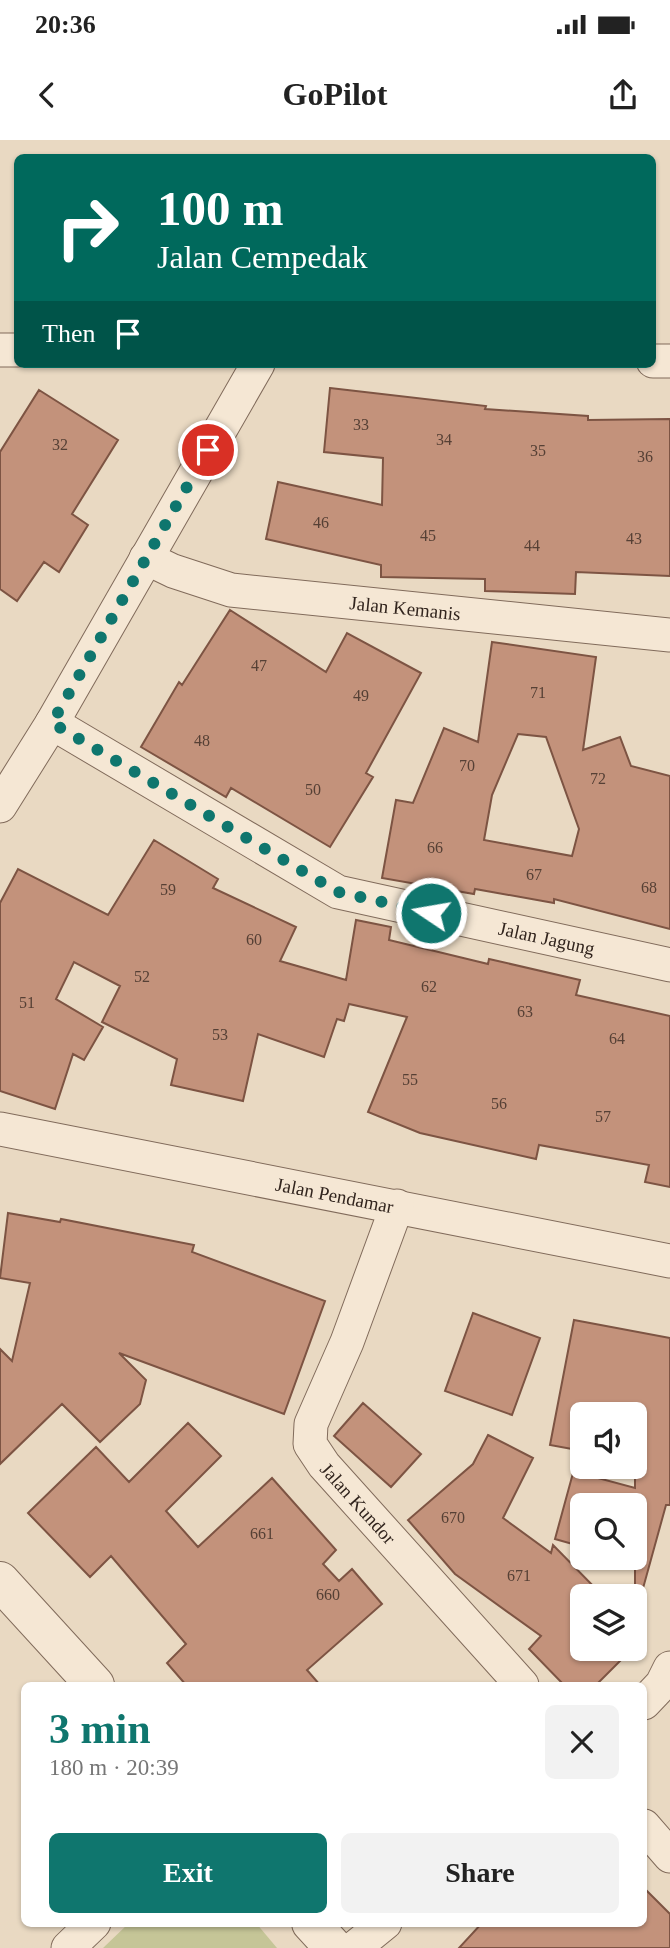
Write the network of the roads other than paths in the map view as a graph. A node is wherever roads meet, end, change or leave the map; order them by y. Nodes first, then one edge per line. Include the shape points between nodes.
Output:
1 (256, 368) edge
2 (146, 558) junction
3 (670, 635) edge
4 (52, 723) junction
5 (0, 806) edge
6 (670, 965) edge
7 (0, 1129) edge
8 (397, 1206) junction
9 (670, 1261) edge
10 (0, 1581) edge
11 (670, 1668) edge
12 (92, 1682) edge
13 (519, 1682) edge
14 (647, 1700) edge
15 (647, 1829) edge
16 (670, 1856) edge
17 (90, 1927) edge
18 (315, 1927) edge
19 (379, 1927) edge
20 (68, 1948) edge
21 (334, 1948) edge
22 (354, 1948) edge

1 - 2 street
2 - 3 street, Jalan Kemanis via 231,590
2 - 4 street
4 - 5 street
4 - 6 street, Jalan Jagung via 338,892
7 - 8 street, Jalan Pendamar
8 - 9 street, Jalan Pendamar
8 - 13 street, Jalan Kundor via 311,1424 310,1444
10 - 12 street
11 - 14 street
15 - 16 street
17 - 20 street
18 - 21 street
19 - 22 street

